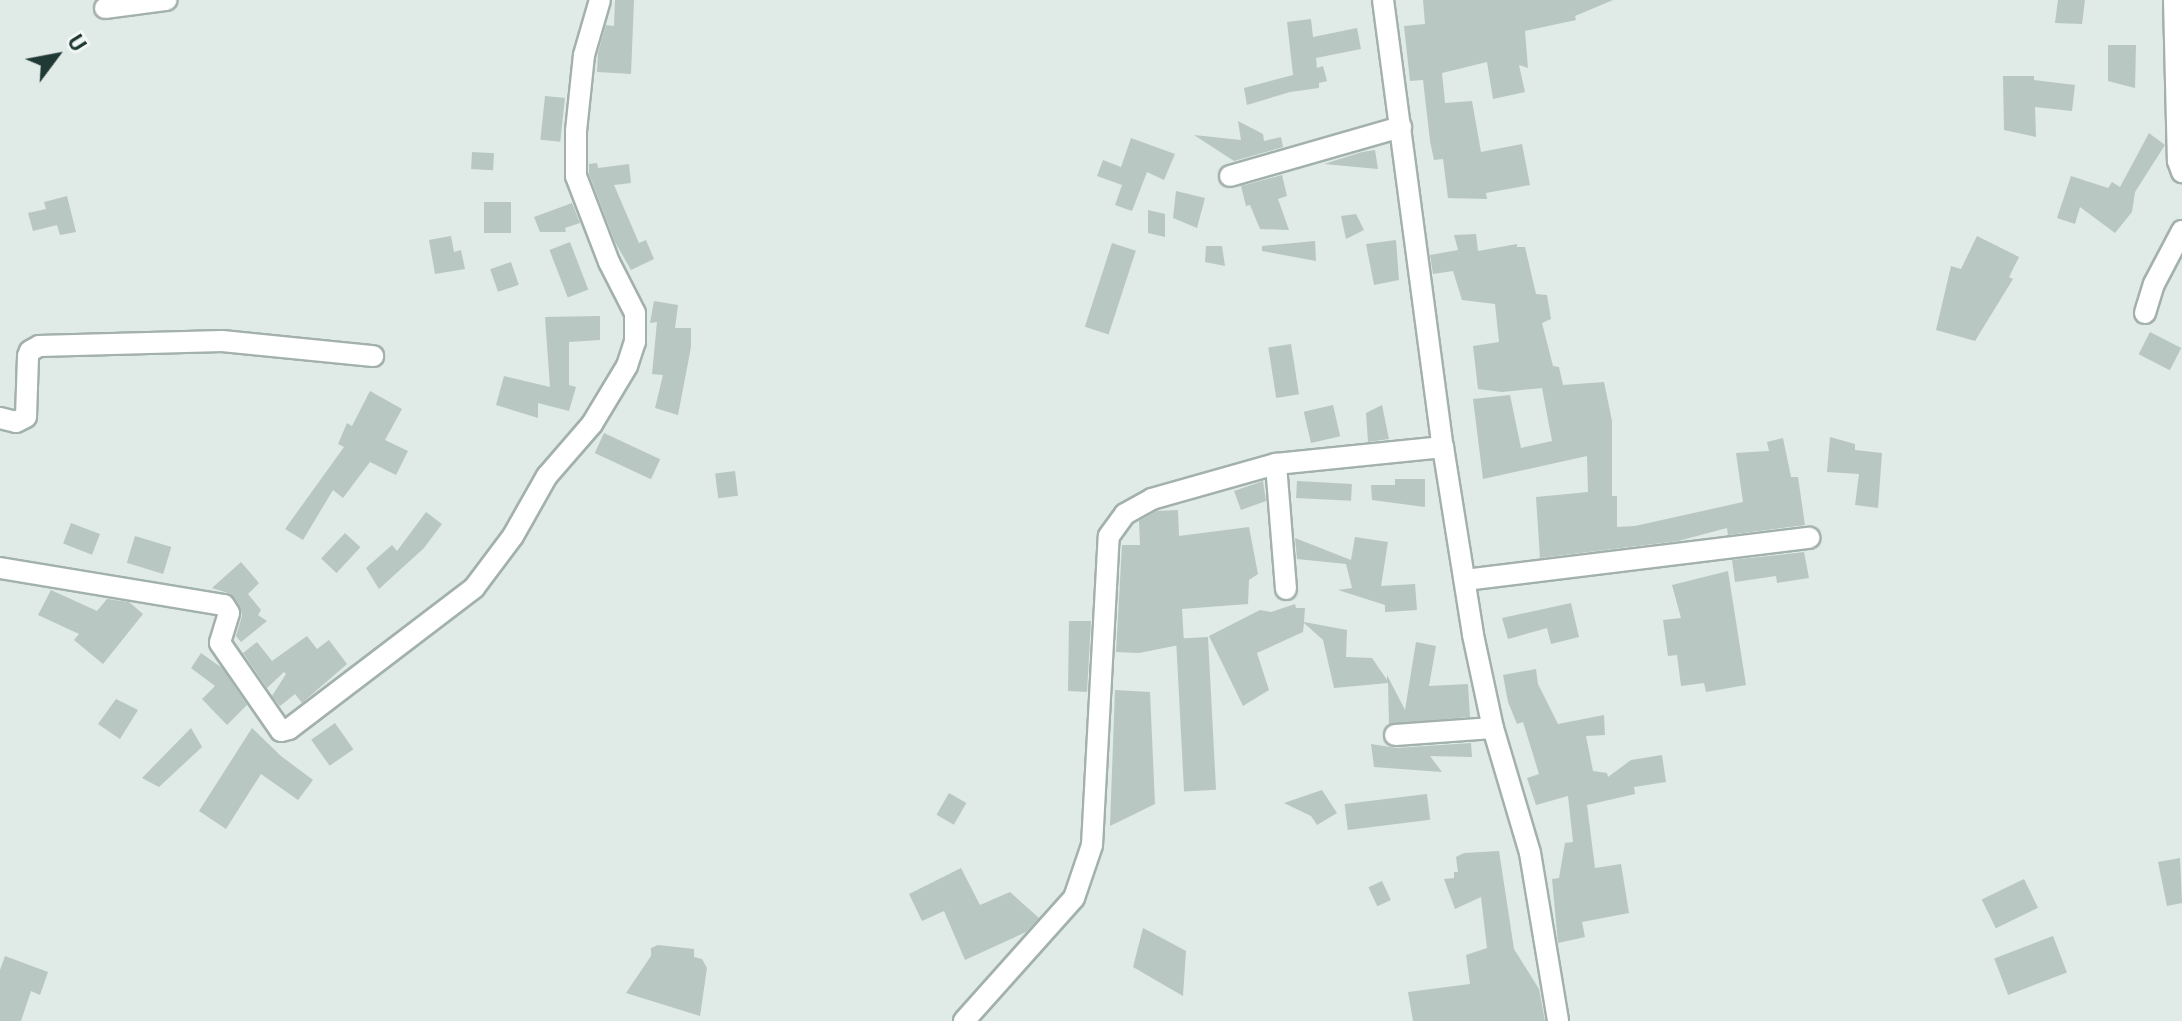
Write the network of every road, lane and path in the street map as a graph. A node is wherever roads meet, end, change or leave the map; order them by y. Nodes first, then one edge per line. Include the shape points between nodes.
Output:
1 (166, 0) edge
2 (600, 0) edge
3 (1383, 0) edge
4 (2174, 0) edge
5 (105, 8) dead end
6 (1401, 127) junction
7 (2182, 172) edge
8 (1230, 176) dead end
9 (2182, 231) edge
10 (2145, 313) dead end
11 (373, 356) dead end
12 (0, 418) edge
13 (1443, 447) junction
14 (1276, 464) junction
15 (1809, 538) dead end
16 (0, 568) edge
17 (1465, 580) junction
18 (1286, 589) dead end
19 (1493, 728) junction
20 (1395, 735) dead end
21 (964, 1021) edge
22 (1558, 1021) edge

1 - 5 street
2 - 16 street via 584,55 576,176 635,313 635,342 627,366 592,424 547,476 513,536 474,588 281,731 220,643 229,613 224,605
3 - 6 street
4 - 7 street
6 - 8 street
6 - 13 street
9 - 10 street
11 - 12 street via 222,341 39,346 28,356 26,417 16,422
13 - 14 street
13 - 17 street
14 - 18 street
14 - 21 street via 1152,499 1125,514 1109,536 1092,845 1074,898
15 - 17 street
17 - 19 street
19 - 20 street
19 - 22 street via 1530,853

